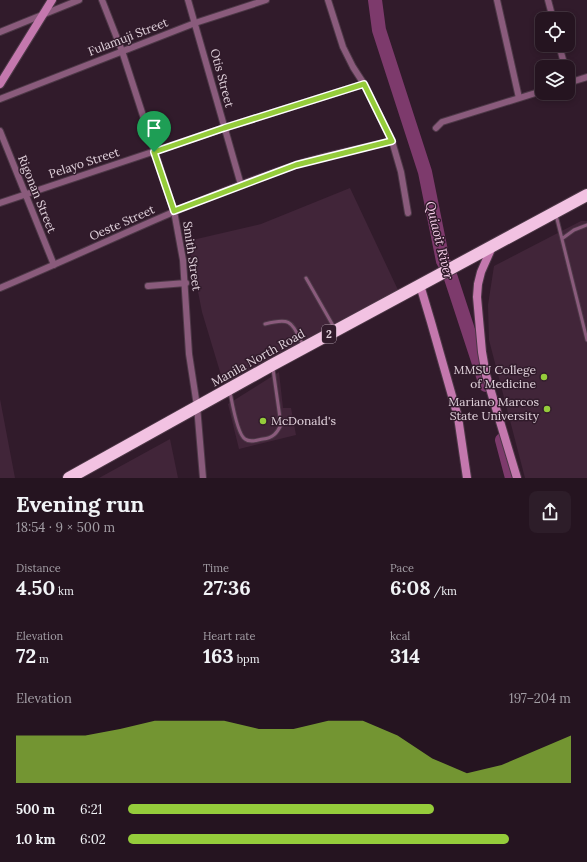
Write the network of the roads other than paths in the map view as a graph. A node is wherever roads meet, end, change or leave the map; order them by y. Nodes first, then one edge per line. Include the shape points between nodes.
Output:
1 (52, 0) edge
2 (79, 0) edge
3 (102, 0) edge
4 (188, 0) edge
5 (266, 0) edge
6 (328, 0) edge
7 (497, 0) edge
8 (548, 0) edge
9 (551, 12) edge
10 (44, 14) junction
11 (195, 22) junction
12 (0, 32) edge
13 (122, 52) junction
14 (587, 77) edge
15 (575, 80) edge
16 (0, 84) edge
17 (364, 84) junction
18 (535, 93) edge
19 (520, 98) junction
20 (0, 99) edge
21 (224, 128) junction
22 (436, 128) dead end
23 (0, 131) edge
24 (392, 141) junction
25 (154, 152) junction
26 (240, 185) junction
27 (26, 194) junction
28 (587, 194) edge
29 (0, 203) edge
30 (174, 211) junction
31 (555, 212) junction
32 (408, 213) dead end
33 (587, 225) edge
34 (563, 238) junction
35 (492, 246) junction
36 (54, 265) junction
37 (306, 278) dead end
38 (186, 283) junction
39 (425, 283) junction
40 (148, 286) dead end
41 (0, 288) edge
42 (265, 324) dead end
43 (336, 331) junction
44 (587, 340) edge
45 (304, 348) junction
46 (272, 365) junction
47 (229, 389) junction
48 (197, 406) junction
49 (69, 478) edge
50 (203, 478) edge
51 (467, 478) edge
52 (517, 478) edge

1 - 10 street
2 - 10 street
3 - 13 street, Smith Street
4 - 11 street, Otis Street
5 - 11 street, Fulamuji Street
6 - 17 street via 343,47
7 - 19 street
8 - 9 street
10 - 12 street
10 - 16 street
11 - 13 street, Fulamuji Street
11 - 21 street, Otis Street
13 - 20 street, Fulamuji Street
13 - 25 street, Smith Street
14 - 15 street
17 - 21 street, Pelayo Street
17 - 24 street
18 - 19 street
19 - 22 street via 442,122
21 - 25 street, Pelayo Street
21 - 26 street, Otis Street
23 - 27 street, Rigonan Street
24 - 26 street, Oeste Street via 296,165
24 - 32 street via 401,172
25 - 27 street, Pelayo Street
25 - 30 street, Smith Street
26 - 30 street, Oeste Street
27 - 29 street, Pelayo Street
27 - 36 street, Rigonan Street
28 - 31 highway, Manila North Road / 2
30 - 36 street, Oeste Street
30 - 38 street, Smith Street
31 - 34 lane
31 - 35 highway, Manila North Road / 2
33 - 34 lane
34 - 44 lane
35 - 39 highway, Manila North Road / 2
35 - 52 street via 478,284 481,345 486,375
36 - 41 street, Oeste Street
37 - 43 lane
38 - 40 street
38 - 48 street, Smith Street via 189,354
39 - 43 highway, Manila North Road / 2
39 - 51 street via 432,322 458,417
42 - 45 lane via 281,320 288,322 293,326
43 - 45 highway, Manila North Road / 2
45 - 46 highway, Manila North Road / 2
46 - 47 highway, Manila North Road / 2
46 - 47 lane via 281,425 278,432 269,438 250,441 244,439 240,433
47 - 48 highway, Manila North Road / 2
48 - 49 highway, Manila North Road / 2
48 - 50 street, Smith Street

